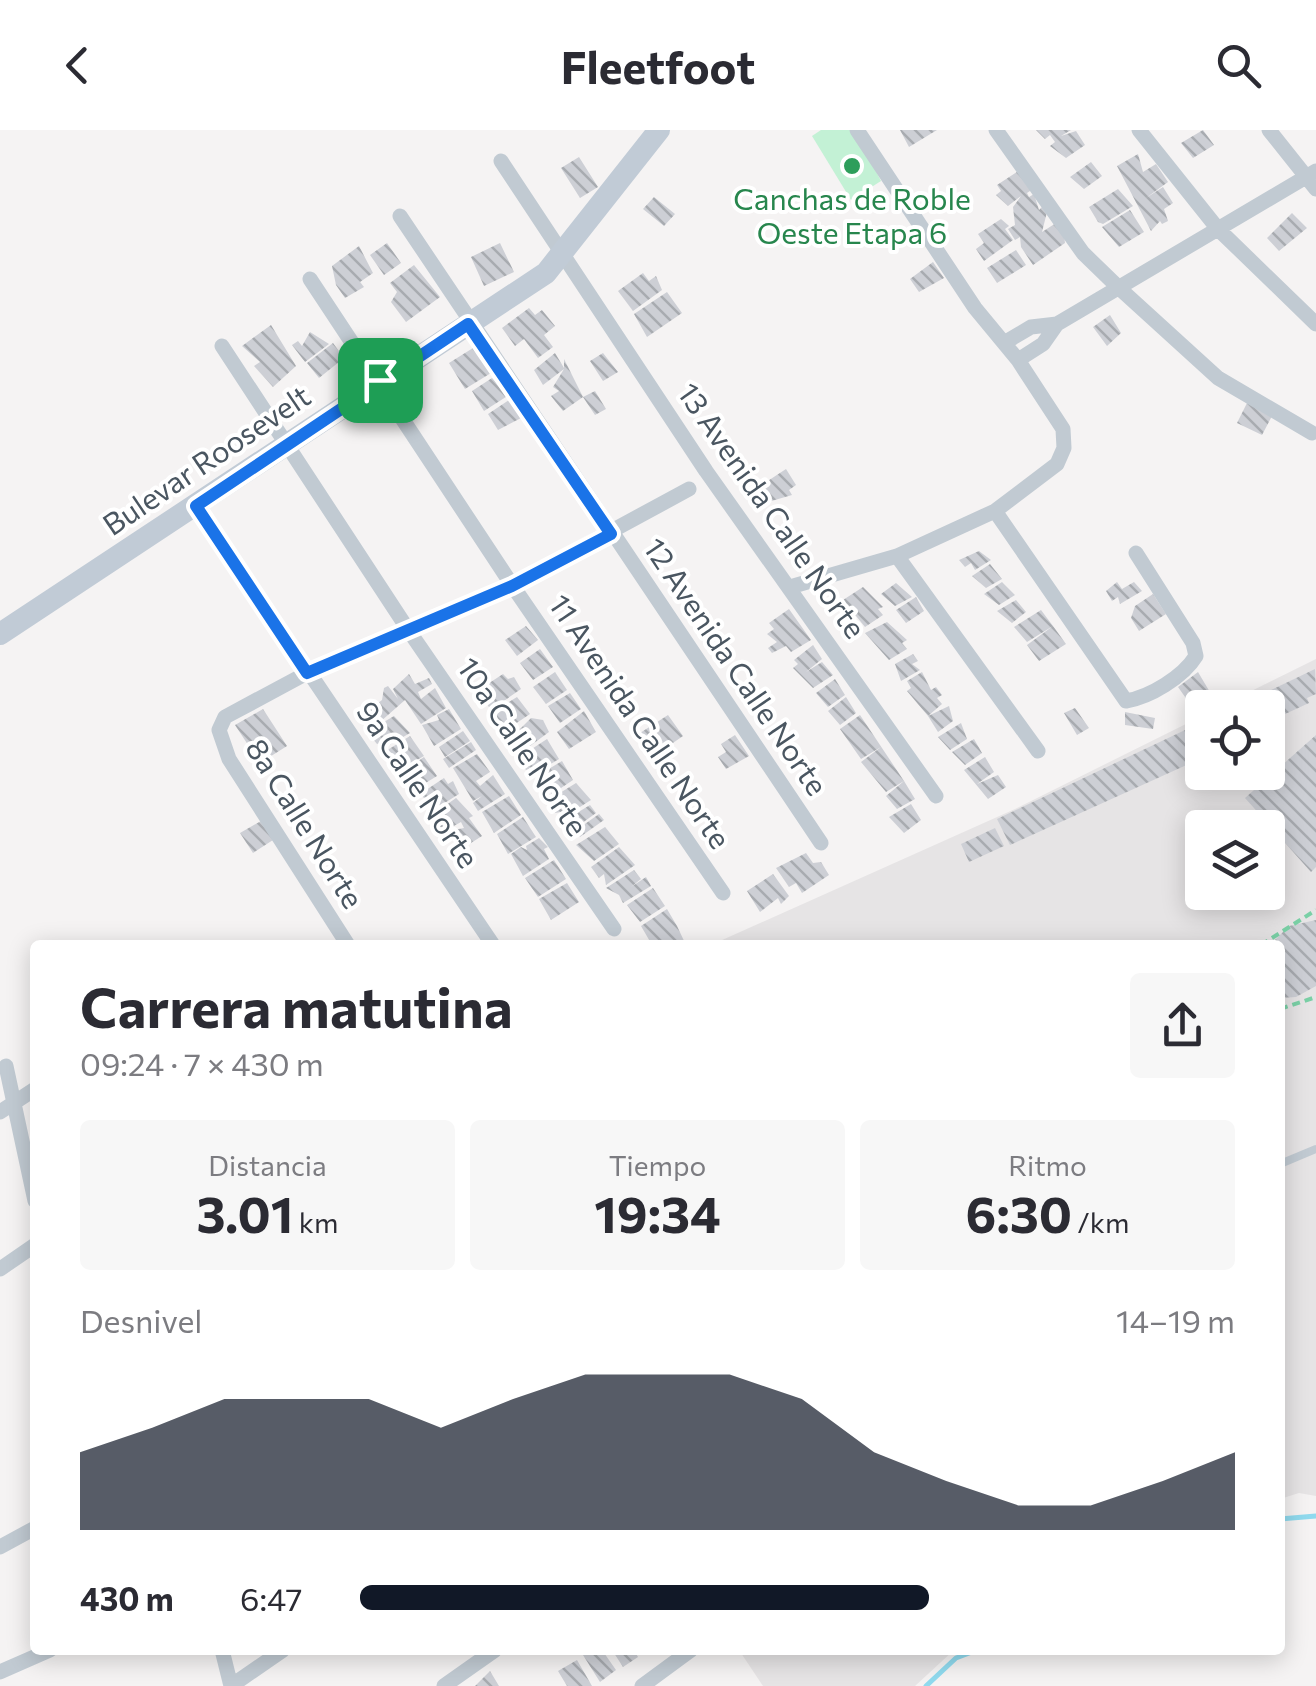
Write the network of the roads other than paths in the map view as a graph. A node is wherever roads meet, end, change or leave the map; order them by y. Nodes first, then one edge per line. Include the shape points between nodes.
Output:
1 (659, 130) edge
2 (857, 130) edge
3 (996, 130) edge
4 (1139, 130) edge
5 (1269, 130) edge
6 (502, 162) dead end
7 (1312, 179) edge
8 (400, 216) dead end
9 (1218, 229) junction
10 (564, 256) junction
11 (310, 278) dead end
12 (1118, 287) junction
13 (468, 324) junction
14 (1056, 324) junction
15 (1316, 324) edge
16 (1004, 343) junction
17 (222, 346) dead end
18 (1018, 360) junction
19 (380, 380) junction
20 (1312, 432) dead end
21 (286, 445) junction
22 (689, 488) dead end
23 (196, 506) junction
24 (995, 512) junction
25 (611, 534) junction
26 (1136, 553) dead end
27 (896, 556) junction
28 (512, 586) junction
29 (790, 587) junction
30 (406, 628) junction
31 (0, 634) edge
32 (307, 673) junction
33 (1038, 752) dead end
34 (936, 796) dead end
35 (821, 843) dead end
36 (723, 892) dead end
37 (614, 929) dead end
38 (345, 940) edge
39 (490, 940) edge
40 (6, 1066) dead end
41 (30, 1092) edge
42 (6, 1109) edge
43 (1316, 1148) edge
44 (1285, 1162) edge
45 (30, 1186) edge
46 (30, 1248) edge
47 (0, 1269) edge
48 (30, 1531) edge
49 (0, 1547) edge
50 (39, 1655) edge
51 (223, 1655) edge
52 (276, 1655) edge
53 (488, 1655) edge
54 (684, 1655) edge
55 (0, 1672) edge
56 (231, 1686) edge
57 (444, 1686) edge
58 (642, 1686) edge

1 - 10 main road, Bulevar Roosevelt
2 - 16 street
3 - 12 street via 1082,252
4 - 9 street
5 - 7 street
6 - 10 street, 13 Avenida Calle Norte
7 - 9 street
8 - 13 street, 12 Avenida Calle Norte
9 - 12 street
9 - 15 street
10 - 13 main road, Bulevar Roosevelt
10 - 29 street, 13 Avenida Calle Norte
11 - 19 street, 11 Avenida Calle Norte
12 - 14 street
12 - 20 street via 1218,378
13 - 19 main road, Bulevar Roosevelt
13 - 25 street, 12 Avenida Calle Norte
14 - 16 street via 1031,327
14 - 18 street via 1043,344
16 - 18 street
17 - 21 street, 10a Calle Norte
18 - 24 street via 1063,429 1064,448 1057,464
19 - 21 main road, Bulevar Roosevelt
19 - 28 street, 11 Avenida Calle Norte
21 - 23 main road, Bulevar Roosevelt
21 - 30 street, 10a Calle Norte
22 - 25 street
23 - 31 main road, Bulevar Roosevelt
23 - 32 street, 9a Calle Norte
24 - 26 street via 1126,701 1190,667 1196,656
24 - 27 street
25 - 28 street
25 - 35 street, 12 Avenida Calle Norte
27 - 29 street
27 - 33 street
28 - 30 street
28 - 36 street, 11 Avenida Calle Norte
29 - 34 street, 13 Avenida Calle Norte
30 - 32 street
30 - 37 street, 10a Calle Norte
32 - 38 street, 8a Calle Norte via 225,717 218,730 229,759
32 - 39 street, 9a Calle Norte
40 - 42 street
41 - 42 street
42 - 45 street
43 - 44 lane
46 - 47 street
48 - 49 street
50 - 55 street
51 - 56 street
52 - 56 street
53 - 57 street
54 - 58 street

